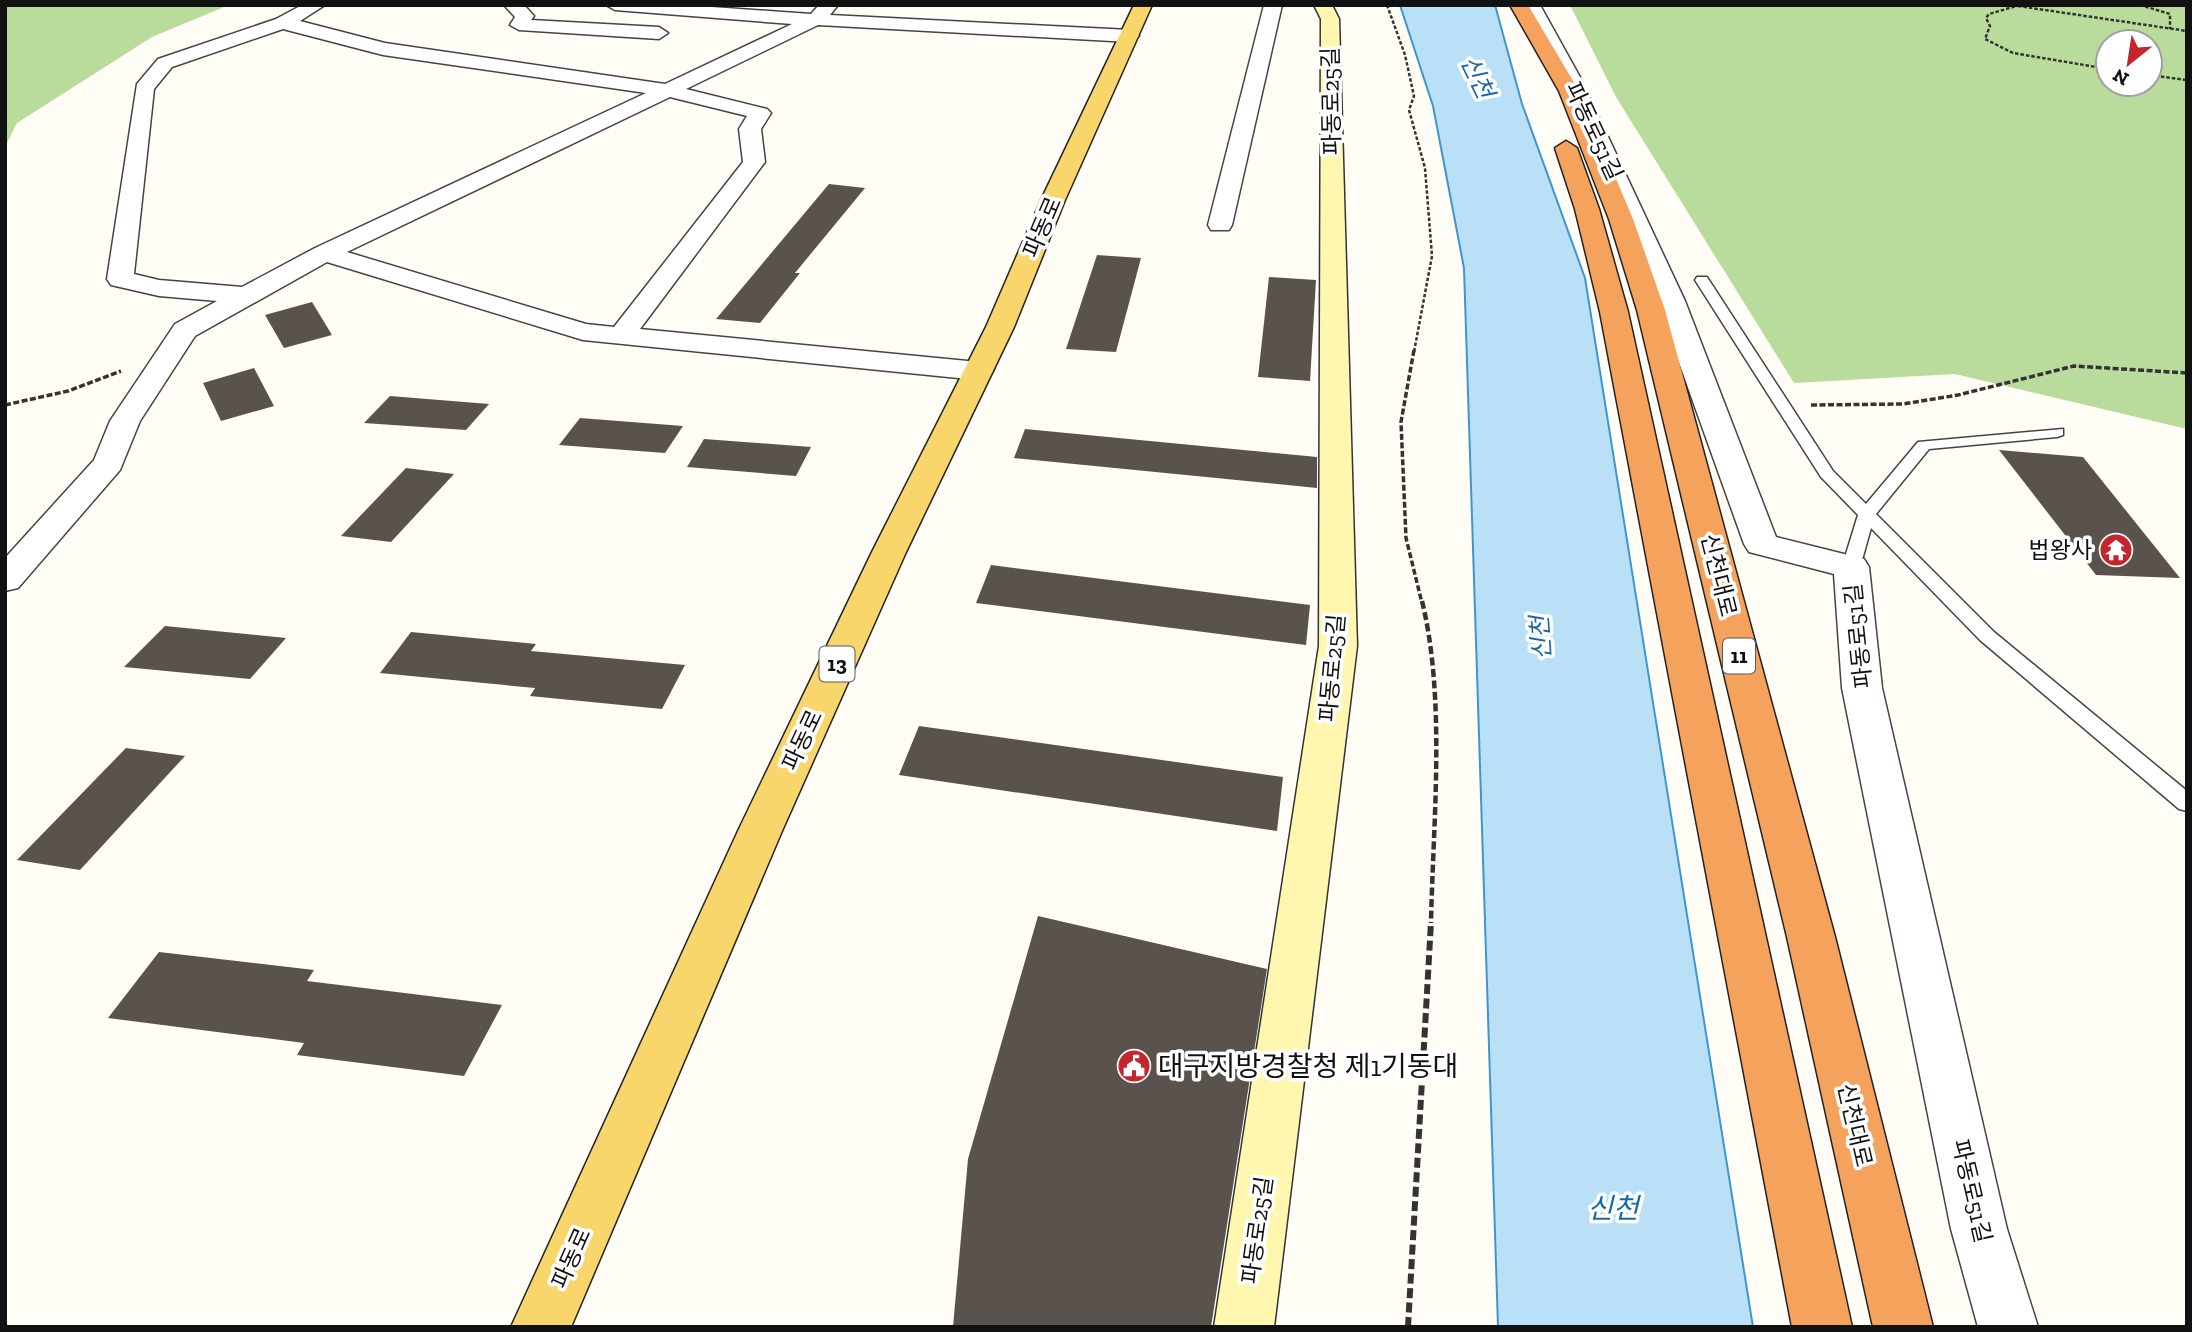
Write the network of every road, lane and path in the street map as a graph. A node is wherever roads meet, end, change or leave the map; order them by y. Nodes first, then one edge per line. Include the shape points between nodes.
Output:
1 (316, 5) edge
2 (513, 5) edge
3 (615, 5) edge
4 (1273, 5) edge
5 (1322, 5) edge
6 (1387, 5) edge
7 (1496, 5) edge
8 (1519, 5) edge
9 (1531, 5) edge
10 (2010, 5) edge
11 (2140, 5) edge
12 (640, 6) edge
13 (2018, 6) edge
14 (707, 8) edge
15 (769, 11) edge
16 (823, 12) edge
17 (1137, 21) edge
18 (282, 23) junction
19 (2170, 29) junction
20 (606, 31) junction
21 (2187, 32) edge
22 (724, 35) dead end
23 (483, 45) dead end
24 (459, 58) junction
25 (2094, 67) edge
26 (552, 71) junction
27 (649, 71) dead end
28 (2164, 77) edge
29 (2187, 80) edge
30 (623, 83) junction
31 (667, 90) junction
32 (1220, 225) dead end
33 (324, 253) junction
34 (1702, 279) dead end
35 (247, 296) junction
36 (621, 336) junction
37 (168, 356) junction
38 (978, 372) junction
39 (2187, 373) edge
40 (1781, 402) junction
41 (5, 405) edge
42 (2057, 432) dead end
43 (1866, 515) junction
44 (1851, 567) junction
45 (5, 580) edge
46 (2187, 803) edge
47 (541, 1327) edge
48 (1244, 1327) edge
49 (1409, 1327) edge
50 (1822, 1327) edge
51 (1903, 1327) edge
52 (2008, 1327) edge

1 - 18 street
2 - 20 street via 525,16 513,29
3 - 12 street
4 - 32 street
5 - 48 street, 파동로25길 via 1330,19 1338,646
6 - 49 path via 1414,96 1409,110 1425,168 1432,256 1401,422 1406,538 1430,635 1435,750 1430,988
7 - 50 highway via 1555,118 1587,209 1614,312
8 - 51 highway, 신천대로 / 11 via 1569,91 1621,219 1651,310 1811,937
9 - 44 street, 파동로51길 via 1571,79 1671,301 1761,544
10 - 13 path
11 - 19 path via 2170,14
12 - 14 street
12 - 20 street
13 - 19 path
13 - 25 path via 1989,14 1985,39 2013,53
14 - 15 street
14 - 20 street via 680,30
15 - 16 street
15 - 22 street
16 - 17 street
16 - 31 street
17 - 38 main road, 파동로 / 13
18 - 24 street via 383,49
18 - 35 street via 165,63 144,88 120,279 159,288
19 - 21 path
20 - 26 street
23 - 24 street
24 - 26 street
26 - 30 street
27 - 30 street
28 - 29 path
30 - 31 street
31 - 33 street
31 - 36 street via 760,113 750,129 754,162
33 - 35 street
33 - 36 street via 583,332
34 - 40 lane
35 - 37 street via 186,330
36 - 38 street
37 - 41 path via 68,391
37 - 45 street via 125,421 109,463
38 - 47 main road, 파동로 / 13 via 760,831
39 - 40 path via 2074,366 1903,404
40 - 43 lane via 1827,474
42 - 43 lane via 1924,446
43 - 44 lane
43 - 46 lane via 1987,636
44 - 52 street, 파동로51길 via 1862,688 1979,1229

